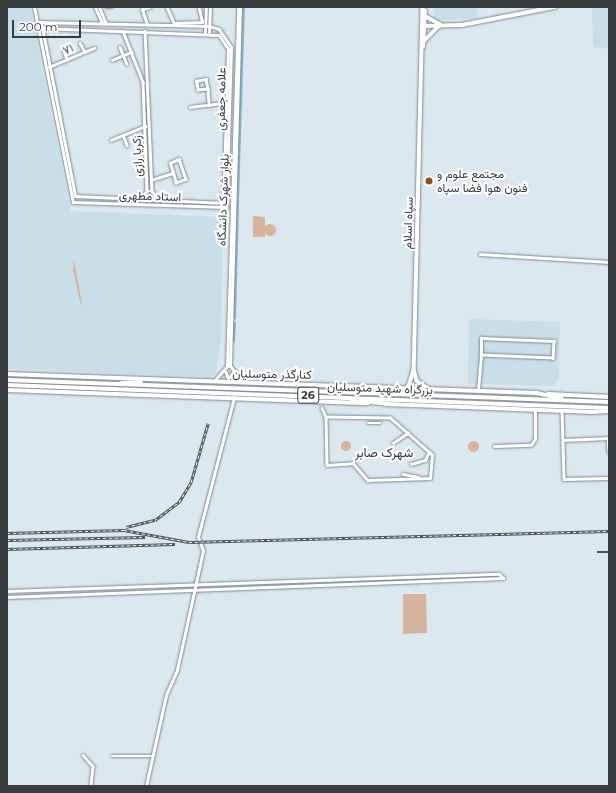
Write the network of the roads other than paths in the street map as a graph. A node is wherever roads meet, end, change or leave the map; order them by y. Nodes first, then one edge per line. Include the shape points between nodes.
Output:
1 (34, 7) edge
2 (95, 7) edge
3 (99, 7) edge
4 (106, 7) edge
5 (112, 7) edge
6 (149, 7) edge
7 (167, 7) edge
8 (206, 7) edge
9 (210, 7) edge
10 (239, 7) edge
11 (424, 7) edge
12 (546, 7) edge
13 (555, 7) edge
14 (199, 9) dead end
15 (425, 16) junction
16 (39, 22) junction
17 (102, 24) junction
18 (106, 24) junction
19 (147, 25) junction
20 (423, 25) junction
21 (440, 25) junction
22 (205, 26) junction
23 (209, 26) junction
24 (40, 28) junction
25 (122, 30) junction
26 (145, 31) junction
27 (209, 32) junction
28 (205, 33) junction
29 (80, 43) dead end
30 (424, 43) junction
31 (120, 47) dead end
32 (94, 48) dead end
33 (64, 51) dead end
34 (85, 52) junction
35 (131, 52) junction
36 (422, 52) junction
37 (124, 55) junction
38 (67, 60) junction
39 (112, 60) dead end
40 (128, 64) dead end
41 (48, 68) junction
42 (146, 72) junction
43 (140, 73) junction
44 (208, 89) junction
45 (226, 102) junction
46 (231, 102) junction
47 (209, 105) junction
48 (190, 107) dead end
49 (145, 126) junction
50 (145, 131) junction
51 (149, 131) junction
52 (123, 135) junction
53 (111, 140) dead end
54 (62, 142) junction
55 (127, 144) dead end
56 (146, 173) junction
57 (151, 173) junction
58 (173, 173) junction
59 (151, 180) junction
60 (147, 191) junction
61 (152, 191) junction
62 (139, 199) junction
63 (159, 200) junction
64 (225, 203) junction
65 (225, 207) joint
66 (480, 254) dead end
67 (609, 262) edge
68 (230, 321) junction
69 (481, 355) junction
70 (414, 369) junction
71 (226, 371) junction
72 (233, 373) junction
73 (7, 374) edge
74 (7, 380) edge
75 (166, 381) junction
76 (208, 383) junction
77 (106, 384) junction
78 (245, 384) junction
79 (7, 388) edge
80 (408, 388) junction
81 (429, 389) junction
82 (478, 390) junction
83 (536, 393) junction
84 (334, 396) junction
85 (609, 397) edge
86 (234, 398) junction
87 (586, 401) junction
88 (609, 402) edge
89 (388, 404) junction
90 (322, 408) dead end
91 (536, 410) junction
92 (562, 411) junction
93 (609, 411) edge
94 (591, 412) joint
95 (326, 417) junction
96 (374, 418) junction
97 (368, 423) dead end
98 (380, 423) dead end
99 (375, 424) junction
100 (408, 433) junction
101 (609, 438) edge
102 (563, 440) junction
103 (392, 443) dead end
104 (494, 446) dead end
105 (429, 452) junction
106 (609, 452) edge
107 (411, 464) dead end
108 (403, 474) dead end
109 (419, 477) junction
110 (609, 478) edge
111 (436, 576) junction
112 (302, 581) junction
113 (437, 583) junction
114 (197, 585) junction
115 (302, 587) junction
116 (96, 588) junction
117 (31, 590) junction
118 (195, 590) junction
119 (7, 591) edge
120 (97, 594) junction
121 (7, 596) edge
122 (32, 596) junction
123 (83, 755) dead end
124 (112, 756) dead end
125 (152, 756) junction
126 (91, 786) edge
127 (146, 786) edge

1 - 16 street
2 - 17 street
3 - 18 street
4 - 5 street
6 - 19 street via 142,10
7 - 14 street via 174,23 202,22
8 - 22 street
9 - 23 street
10 - 68 street, بلوار شهرک دانشگاه
11 - 15 main road, سپاه اسلام
11 - 20 main road, سپاه اسلام
12 - 21 main road via 462,24
13 - 21 main road via 462,25
15 - 20 main road, سپاه اسلام
15 - 21 main road
16 - 17 street
16 - 24 street
17 - 18 street
18 - 19 street
19 - 22 street
20 - 21 main road
20 - 30 main road, سپاه اسلام
20 - 36 main road, سپاه اسلام
21 - 30 main road via 429,32
22 - 23 street
22 - 28 street
23 - 27 street
23 - 46 street, علامه جعفری via 219,29 230,42
24 - 25 street
24 - 41 street
25 - 26 street
25 - 35 street, زکریا رازی
26 - 28 street
26 - 42 street, زکریا رازی
27 - 28 street
27 - 45 street, علامه جعفری via 219,34 227,45
29 - 34 street
30 - 36 main road, سپاه اسلام
31 - 37 street
32 - 34 street, ۷۱
33 - 38 street
34 - 38 street, ۷۱
35 - 37 street
35 - 43 street, زکریا رازی
36 - 70 main road, سپاه اسلام
37 - 39 street
37 - 40 street
38 - 41 street, ۷۱
41 - 54 street
42 - 43 street
42 - 51 street, زکریا رازی
43 - 49 street, زکریا رازی via 144,82
44 - 44 street via 206,79 196,81 198,90
44 - 47 street
45 - 46 street
45 - 47 street
45 - 64 street, علامه جعفری
46 - 64 street, علامه جعفری
47 - 48 street
49 - 50 street, زکریا رازی
49 - 52 street
50 - 51 street
50 - 56 street, زکریا رازی
51 - 57 street, زکریا رازی
52 - 53 street
52 - 55 street
54 - 62 street, استاد مطهری via 76,197
54 - 65 street, استاد مطهری via 73,202
56 - 57 street
56 - 60 street, زکریا رازی
57 - 59 street, زکریا رازی
58 - 58 street via 170,163 179,160 186,180 176,183
58 - 59 street
59 - 61 street, زکریا رازی
60 - 61 street, زکریا رازی
60 - 62 street
61 - 63 street
62 - 63 street, استاد مطهری
63 - 64 street, استاد مطهری
64 - 65 street, علامه جعفری
66 - 67 street
68 - 71 street, بلوار شهرک دانشگاه
68 - 72 street, بلوار شهرک دانشگاه
69 - 69 street via 481,338 554,341 553,358
69 - 82 street
70 - 80 main road
70 - 81 main road, سپاه اسلام via 417,382
71 - 72 street via 228,378
71 - 76 street
72 - 78 street
73 - 75 main road, کنارگذر متوسلیان
74 - 77 highway, بزرگراه شهید متوسلیان
75 - 76 main road, کنارگذر متوسلیان
75 - 77 main road
76 - 78 main road, کنارگذر متوسلیان
77 - 87 highway, بزرگراه شهید متوسلیان
78 - 80 main road, کنارگذر متوسلیان
79 - 84 highway, بزرگراه شهید متوسلیان / 26 via 41,386
79 - 86 main road, کنارگذر متوسلیان
80 - 81 main road, کنارگذر متوسلیان
81 - 82 main road, کنارگذر متوسلیان
82 - 83 main road, کنارگذر متوسلیان
83 - 85 main road, کنارگذر متوسلیان
83 - 87 highway
84 - 89 highway
84 - 93 highway, بزرگراه شهید متوسلیان / 26
86 - 89 main road, کنارگذر متوسلیان
86 - 114 street via 198,536 203,551
87 - 88 highway, بزرگراه شهید متوسلیان
89 - 91 main road, کنارگذر متوسلیان
90 - 95 street
91 - 92 main road, کنارگذر متوسلیان
91 - 104 street via 536,439 531,445
92 - 94 main road, کنارگذر متوسلیان
92 - 102 street
93 - 94 highway
95 - 96 street
95 - 109 street via 327,465 353,464 368,480
96 - 99 street
96 - 100 street via 390,418
97 - 99 street
98 - 99 street
100 - 103 street
100 - 105 street
101 - 102 street
101 - 106 street
102 - 110 street via 564,479
105 - 107 street via 425,460
105 - 109 street via 433,459 430,478
108 - 109 street
111 - 112 street
111 - 113 street
111 - 113 street via 499,574 503,578
112 - 114 street
112 - 115 street
113 - 115 street
114 - 116 street
114 - 118 street
115 - 118 street
116 - 117 street
116 - 120 street
117 - 119 street
117 - 122 street
118 - 120 street
118 - 125 street
120 - 122 street
121 - 122 street
123 - 126 street via 93,766
124 - 125 street
125 - 127 street

